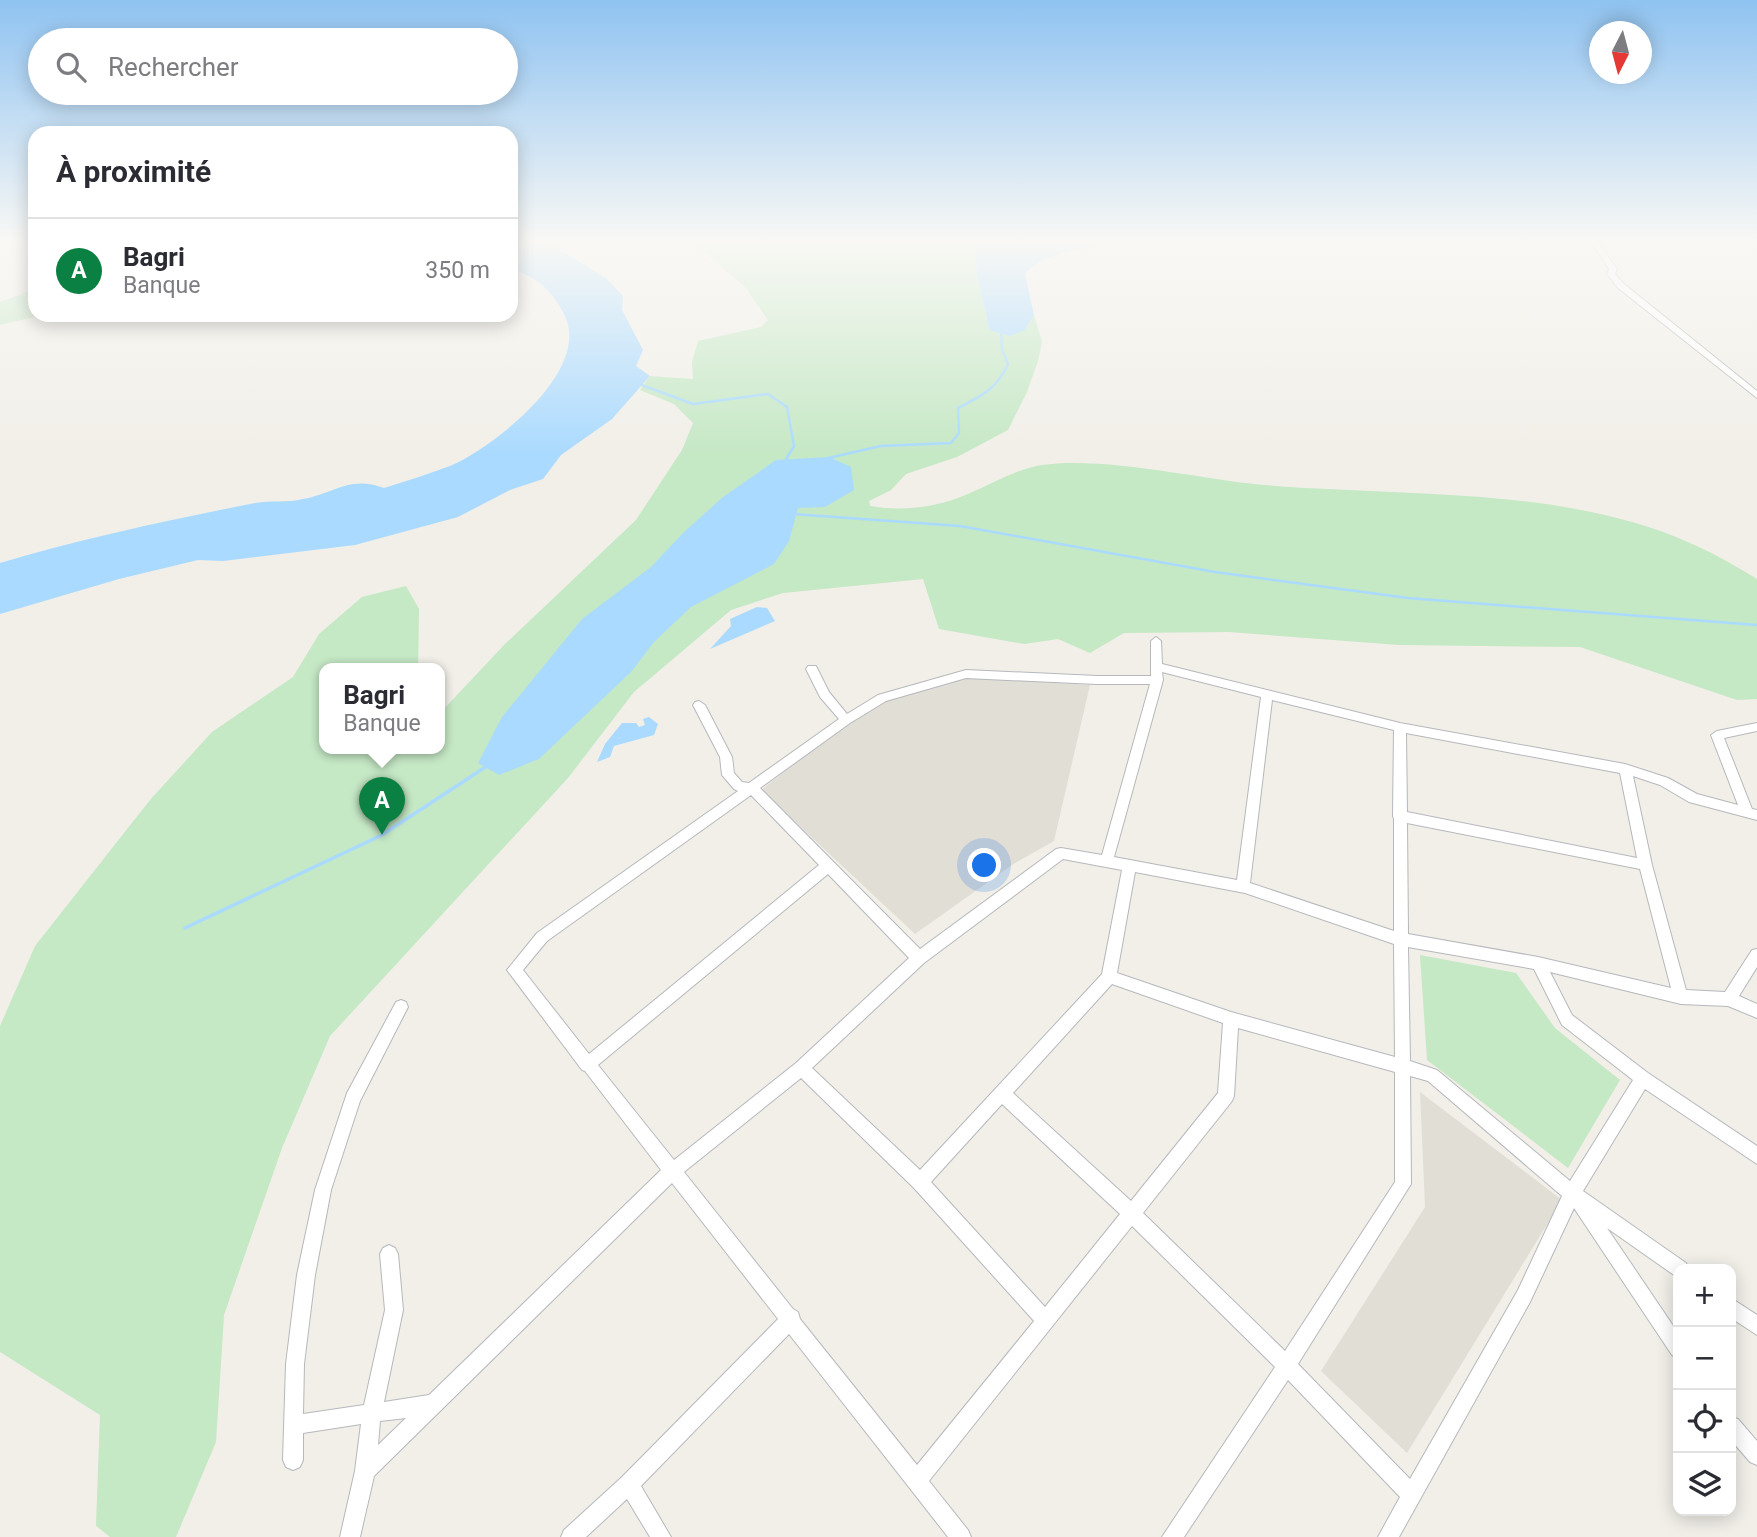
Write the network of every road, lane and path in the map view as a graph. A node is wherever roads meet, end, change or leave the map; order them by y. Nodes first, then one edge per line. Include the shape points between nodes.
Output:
1 (1653, 312) edge
2 (1757, 395) edge
3 (1156, 641) dead end
4 (812, 669) dead end
5 (1157, 673) junction
6 (1267, 693) junction
7 (699, 705) dead end
8 (846, 720) junction
9 (1400, 727) junction
10 (1757, 727) edge
11 (1625, 769) junction
12 (752, 788) junction
13 (1752, 815) edge
14 (1399, 816) junction
15 (1107, 859) junction
16 (1645, 865) junction
17 (828, 866) junction
18 (1129, 866) junction
19 (1243, 886) junction
20 (1399, 939) junction
21 (1757, 955) edge
22 (919, 958) junction
23 (1538, 963) junction
24 (1109, 977) junction
25 (1681, 997) junction
26 (1729, 999) junction
27 (401, 1007) dead end
28 (1757, 1012) edge
29 (1231, 1019) junction
30 (587, 1065) junction
31 (1400, 1066) junction
32 (801, 1068) junction
33 (1643, 1078) junction
34 (1003, 1094) junction
35 (1757, 1156) edge
36 (671, 1172) junction
37 (920, 1181) junction
38 (1572, 1193) junction
39 (1133, 1212) junction
40 (389, 1254) dead end
41 (1673, 1264) edge
42 (1736, 1311) edge
43 (792, 1318) junction
44 (1044, 1320) junction
45 (1757, 1326) edge
46 (1673, 1342) edge
47 (1288, 1364) junction
48 (433, 1404) junction
49 (372, 1413) junction
50 (296, 1425) junction
51 (1736, 1432) edge
52 (1757, 1455) edge
53 (293, 1460) dead end
54 (365, 1471) junction
55 (917, 1480) junction
56 (629, 1485) junction
57 (1411, 1494) junction
58 (350, 1537) edge
59 (571, 1537) edge
60 (661, 1537) edge
61 (961, 1537) edge
62 (1172, 1537) edge
63 (1388, 1537) edge

1 - 2 street
3 - 5 street
4 - 8 street via 824,694
5 - 6 street
5 - 8 street via 966,674 882,698
5 - 15 street
6 - 9 street
6 - 19 street
7 - 12 street via 726,757 728,775 738,786
8 - 12 street
9 - 11 street
9 - 14 street
10 - 13 street via 1717,735
11 - 13 street via 1664,781 1693,798
11 - 16 street
12 - 17 street
12 - 30 street via 542,937 514,970
14 - 16 street
14 - 20 street
15 - 18 street
15 - 22 street via 1061,853
16 - 25 street
17 - 22 street
17 - 30 street
18 - 19 street
18 - 24 street
19 - 20 street
20 - 23 street
20 - 31 street
21 - 26 street
22 - 32 street
23 - 25 street
23 - 33 street via 1567,1020
24 - 29 street
24 - 34 street
25 - 26 street
26 - 28 street
27 - 50 street via 353,1098 323,1189 295,1364
29 - 31 street
29 - 39 street via 1226,1096
30 - 36 street
31 - 38 street via 1432,1075
31 - 47 street via 1403,1184
32 - 36 street
32 - 37 street
33 - 35 street
33 - 38 street
34 - 37 street
34 - 39 street
36 - 43 street
36 - 48 street
37 - 44 street
38 - 41 street
38 - 46 street
38 - 57 street via 1524,1296
39 - 44 street
39 - 47 street
40 - 49 street via 394,1310
42 - 45 street
43 - 55 street
43 - 56 street
44 - 55 street
47 - 57 street
47 - 62 street
48 - 49 street
48 - 54 street
49 - 50 street
49 - 54 street
50 - 53 street
51 - 52 street
54 - 58 street
55 - 61 street
56 - 59 street
56 - 60 street
57 - 63 street

